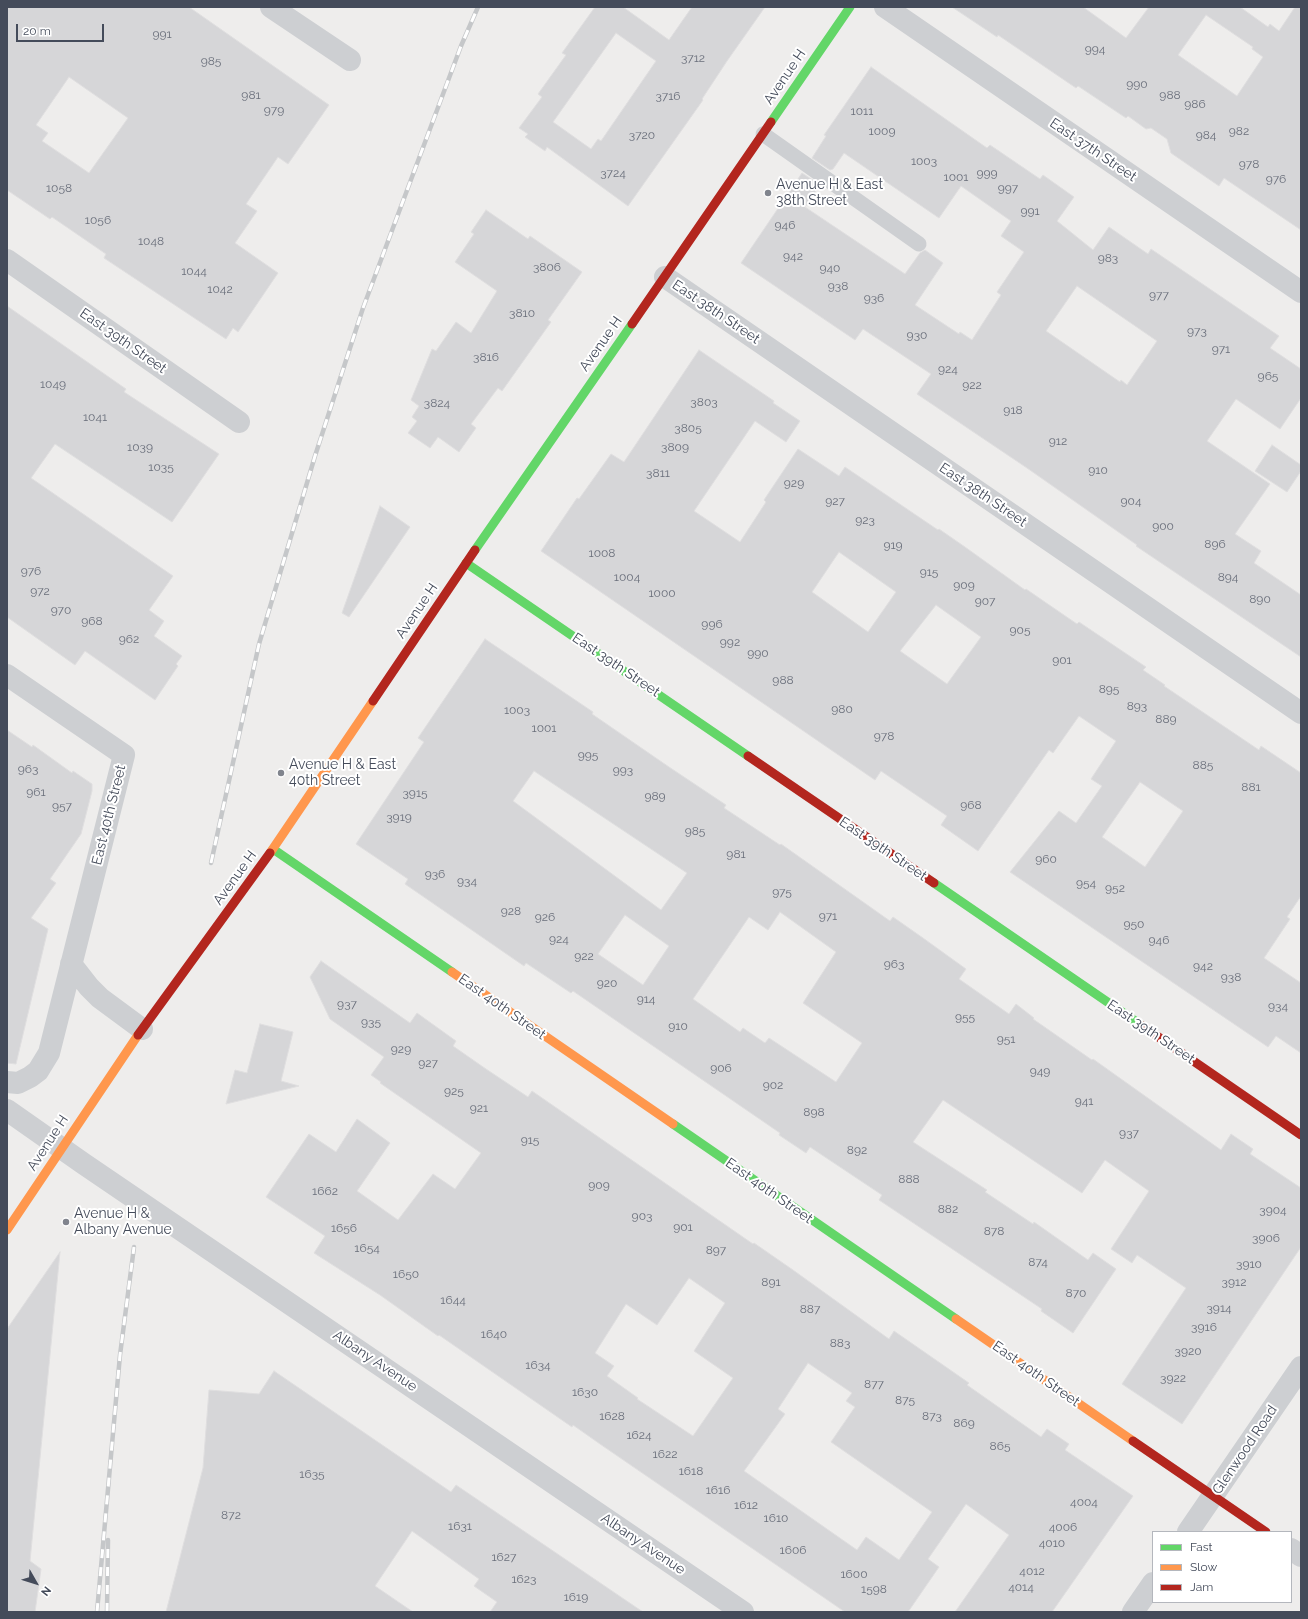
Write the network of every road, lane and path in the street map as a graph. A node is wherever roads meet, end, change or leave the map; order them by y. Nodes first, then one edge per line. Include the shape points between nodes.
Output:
1 (271, 7) edge
2 (850, 7) edge
3 (885, 7) edge
4 (350, 60) dead end
5 (763, 134) junction
6 (919, 244) dead end
7 (7, 260) edge
8 (665, 277) junction
9 (1301, 292) edge
10 (239, 422) dead end
11 (466, 563) junction
12 (7, 675) edge
13 (1301, 713) edge
14 (273, 849) junction
15 (71, 964) junction
16 (142, 1029) junction
17 (7, 1082) edge
18 (7, 1110) edge
19 (1301, 1135) edge
20 (62, 1148) junction
21 (7, 1230) edge
22 (1301, 1367) edge
23 (1213, 1496) junction
24 (1189, 1531) edge
25 (1265, 1531) edge
26 (1292, 1550) edge
27 (1301, 1556) edge
28 (1152, 1584) edge
29 (743, 1612) edge
30 (1133, 1612) edge

1 - 4 street
2 - 5 street, Avenue H
3 - 9 street, East 37th Street
5 - 6 lane
5 - 8 street, Avenue H
7 - 10 street, East 39th Street
8 - 11 street, Avenue H
8 - 13 street, East 38th Street
11 - 14 street, Avenue H
11 - 19 street, East 39th Street
12 - 15 street, East 40th Street via 124,756
14 - 16 street, Avenue H
14 - 23 street, East 40th Street
15 - 16 street via 100,998
15 - 17 street, East 40th Street via 49,1053 38,1071 30,1077 18,1083
16 - 20 street, Avenue H
18 - 20 street, Albany Avenue
20 - 21 street, Avenue H
20 - 29 street, Albany Avenue
22 - 23 street, Glenwood Road
23 - 24 street, Glenwood Road
23 - 25 street, East 40th Street
26 - 27 street
28 - 30 street

